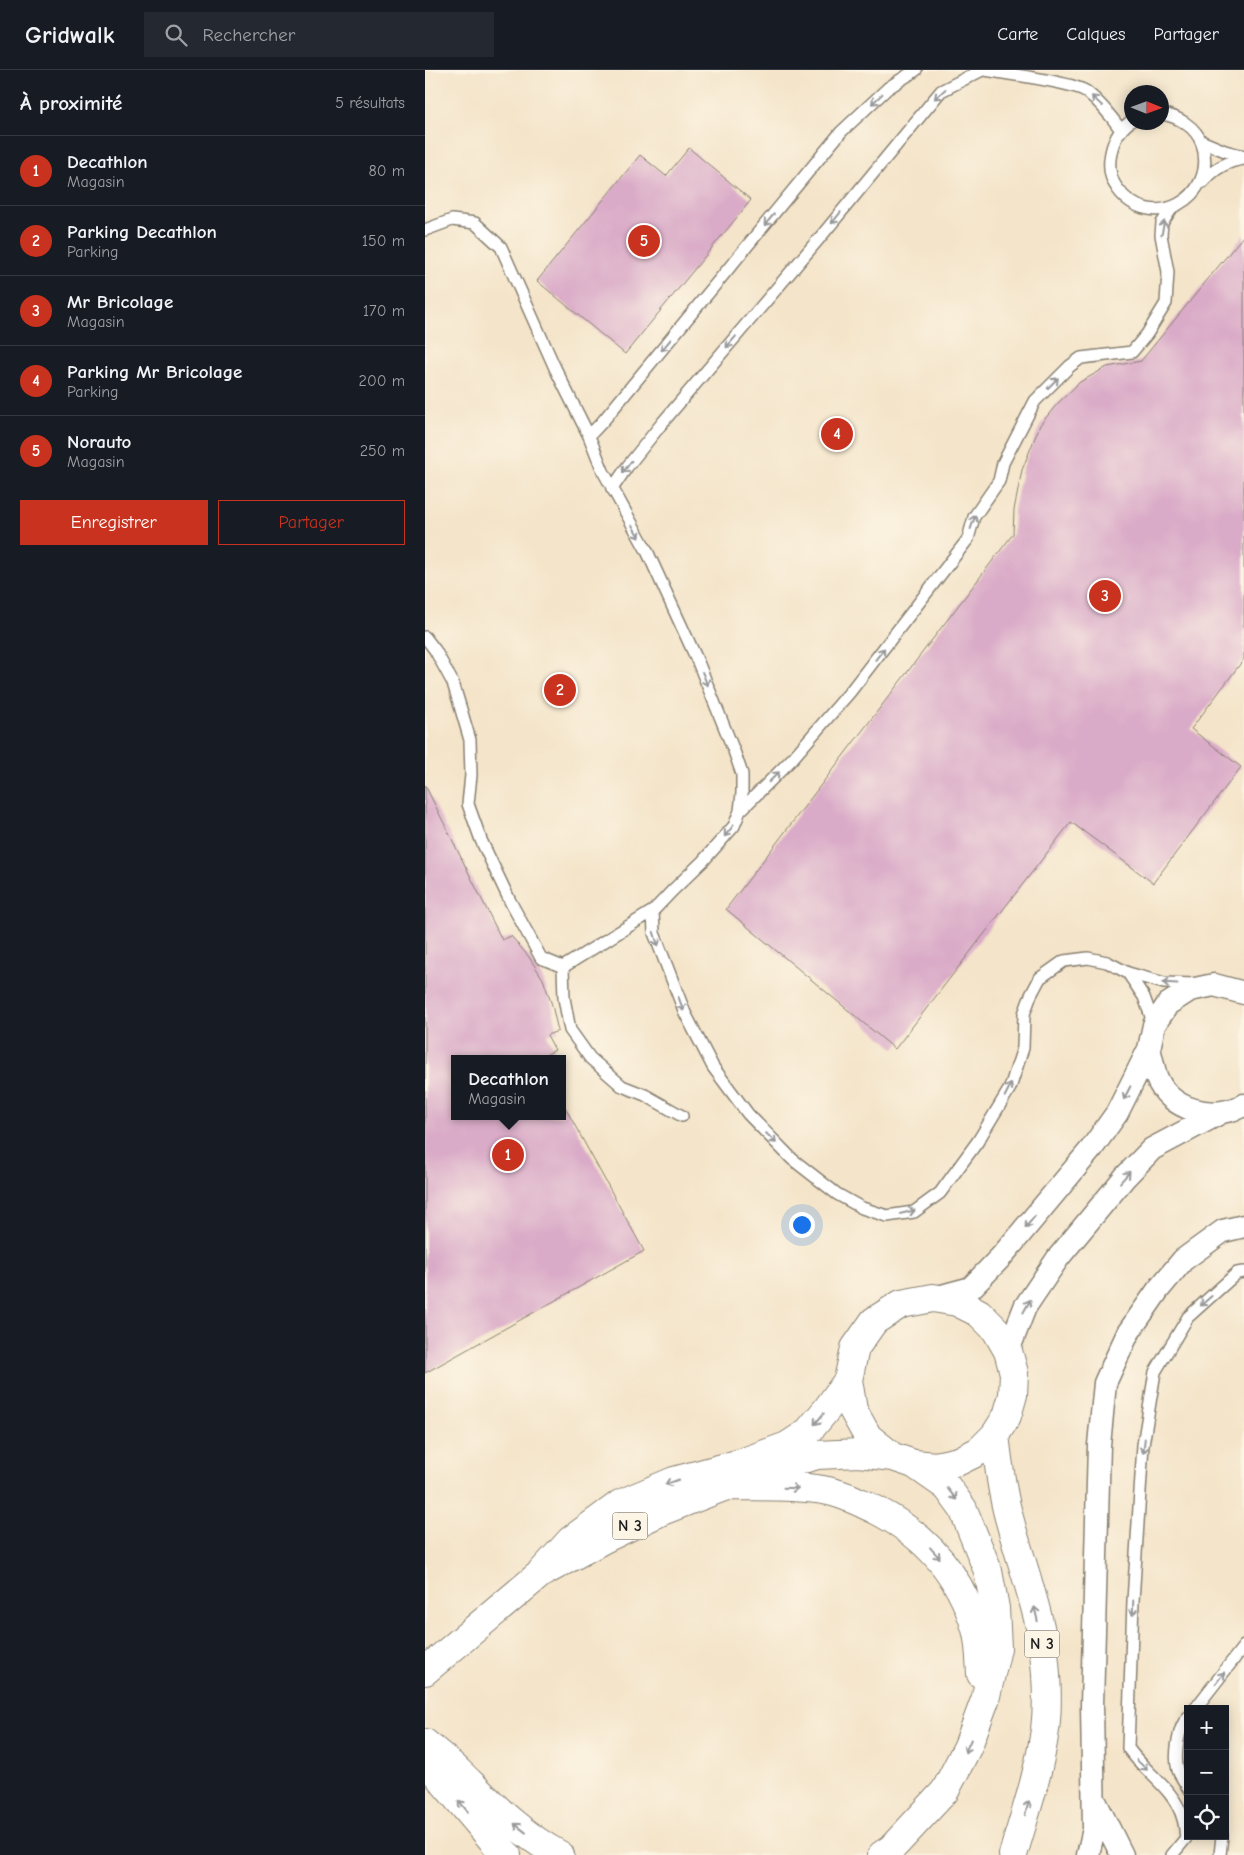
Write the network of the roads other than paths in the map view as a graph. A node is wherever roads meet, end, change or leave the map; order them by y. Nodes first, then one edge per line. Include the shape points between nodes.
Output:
1 (917, 70) edge
2 (984, 70) edge
3 (1169, 116) edge
4 (1124, 127) edge
5 (1121, 130) junction
6 (1201, 141) junction
7 (1244, 158) edge
8 (1195, 191) junction
9 (1172, 208) junction
10 (425, 230) edge
11 (589, 436) junction
12 (612, 489) junction
13 (425, 637) edge
14 (739, 811) junction
15 (653, 911) junction
16 (563, 967) junction
17 (1128, 973) junction
18 (1214, 985) junction
19 (1243, 991) edge
20 (1154, 1025) junction
21 (1149, 1049) junction
22 (1244, 1105) edge
23 (1220, 1113) junction
24 (682, 1116) dead end
25 (1244, 1226) edge
26 (1244, 1272) edge
27 (933, 1298) junction
28 (1008, 1351) junction
29 (848, 1380) junction
30 (995, 1435) junction
31 (903, 1460) junction
32 (725, 1486) junction
33 (540, 1574) junction
34 (1244, 1646) edge
35 (425, 1670) edge
36 (985, 1700) junction
37 (1198, 1705) edge
38 (1184, 1721) edge
39 (425, 1743) edge
40 (425, 1760) edge
41 (1184, 1780) edge
42 (1093, 1795) junction
43 (1222, 1840) edge
44 (507, 1855) edge
45 (560, 1855) edge
46 (882, 1855) edge
47 (1013, 1855) edge
48 (1088, 1855) edge
49 (1122, 1855) edge
50 (1172, 1855) edge
51 (1220, 1855) edge

1 -> 11 lane via 888,88 841,132
5 -> 2 lane via 1086,91 1065,84
2 -> 12 lane via 941,91 663,422
3 - 6 lane via 1179,118 1192,128
4 - 5 lane
5 - 9 lane via 1112,145 1109,162 1114,184 1121,194 1144,208
6 - 7 lane
6 - 8 lane via 1205,167
7 - 8 lane via 1211,172
8 - 9 lane via 1185,202
14 -> 9 lane via 792,760 850,692 968,539 974,517 999,481 1003,463 1035,401 1081,358 1132,352 1147,334 1166,303 1168,272 1161,235 1162,223
10 - 11 lane via 452,220 475,223 501,247
11 - 12 lane
12 -> 14 lane via 647,551 734,750 741,774
13 - 16 lane via 453,683 470,740 469,804 481,840 541,958
14 -> 15 lane via 733,826 703,861
15 - 16 lane
15 -> 17 lane via 654,933 685,1013 713,1067 747,1114 792,1159 837,1194 862,1208 887,1216 914,1212 940,1193 978,1141 1010,1088 1023,1048 1025,1014 1040,978 1064,961 1088,958 1107,962
16 - 24 lane via 570,1030 590,1058 621,1086 645,1094
18 -> 17 lane via 1163,983
17 - 20 lane via 1144,997
18 - 19 street
18 - 20 street via 1183,994 1169,1004
20 - 21 street
21 - 23 street via 1156,1077 1168,1094 1184,1106
21 -> 27 street via 1112,1120 1001,1257 971,1288
22 - 23 street
28 -> 23 street via 1025,1308 1047,1274 1125,1177 1152,1149
25 - 42 street via 1223,1231 1183,1260 1128,1332 1105,1383 1099,1455 1092,1705
26 -> 50 lane via 1237,1273 1188,1317 1155,1372 1143,1446 1128,1748 1171,1796 1183,1817 1186,1838
27 - 28 main road via 957,1302 979,1313 996,1330
27 - 29 main road via 901,1304 873,1321 855,1348
28 - 30 main road via 1014,1373 1013,1395 1007,1416
29 - 31 main road via 853,1410 868,1437
29 -> 33 main road, N 3 via 807,1432 787,1446 741,1463 674,1480 621,1504 571,1540
30 - 31 main road via 979,1450 959,1461 936,1466
47 -> 30 main road, N 3 via 1044,1737 1046,1682 1040,1629 1007,1510
31 - 32 main road via 859,1453 817,1455 775,1466
31 -> 36 main road, N 3 via 947,1487 963,1509 988,1571 995,1608 997,1648
32 - 33 main road, N 3 via 662,1511
32 -> 36 main road, N 3 via 824,1490 854,1499 897,1521 925,1542 961,1591 970,1614 976,1630
33 - 35 main road, N 3
37 -> 34 lane
36 -> 46 main road, N 3 via 968,1746 945,1790 891,1850
38 - 41 lane via 1177,1745 1178,1769
45 -> 39 main road via 500,1812
44 -> 40 main road
42 - 48 street via 1094,1829
42 - 49 street
43 - 51 lane

